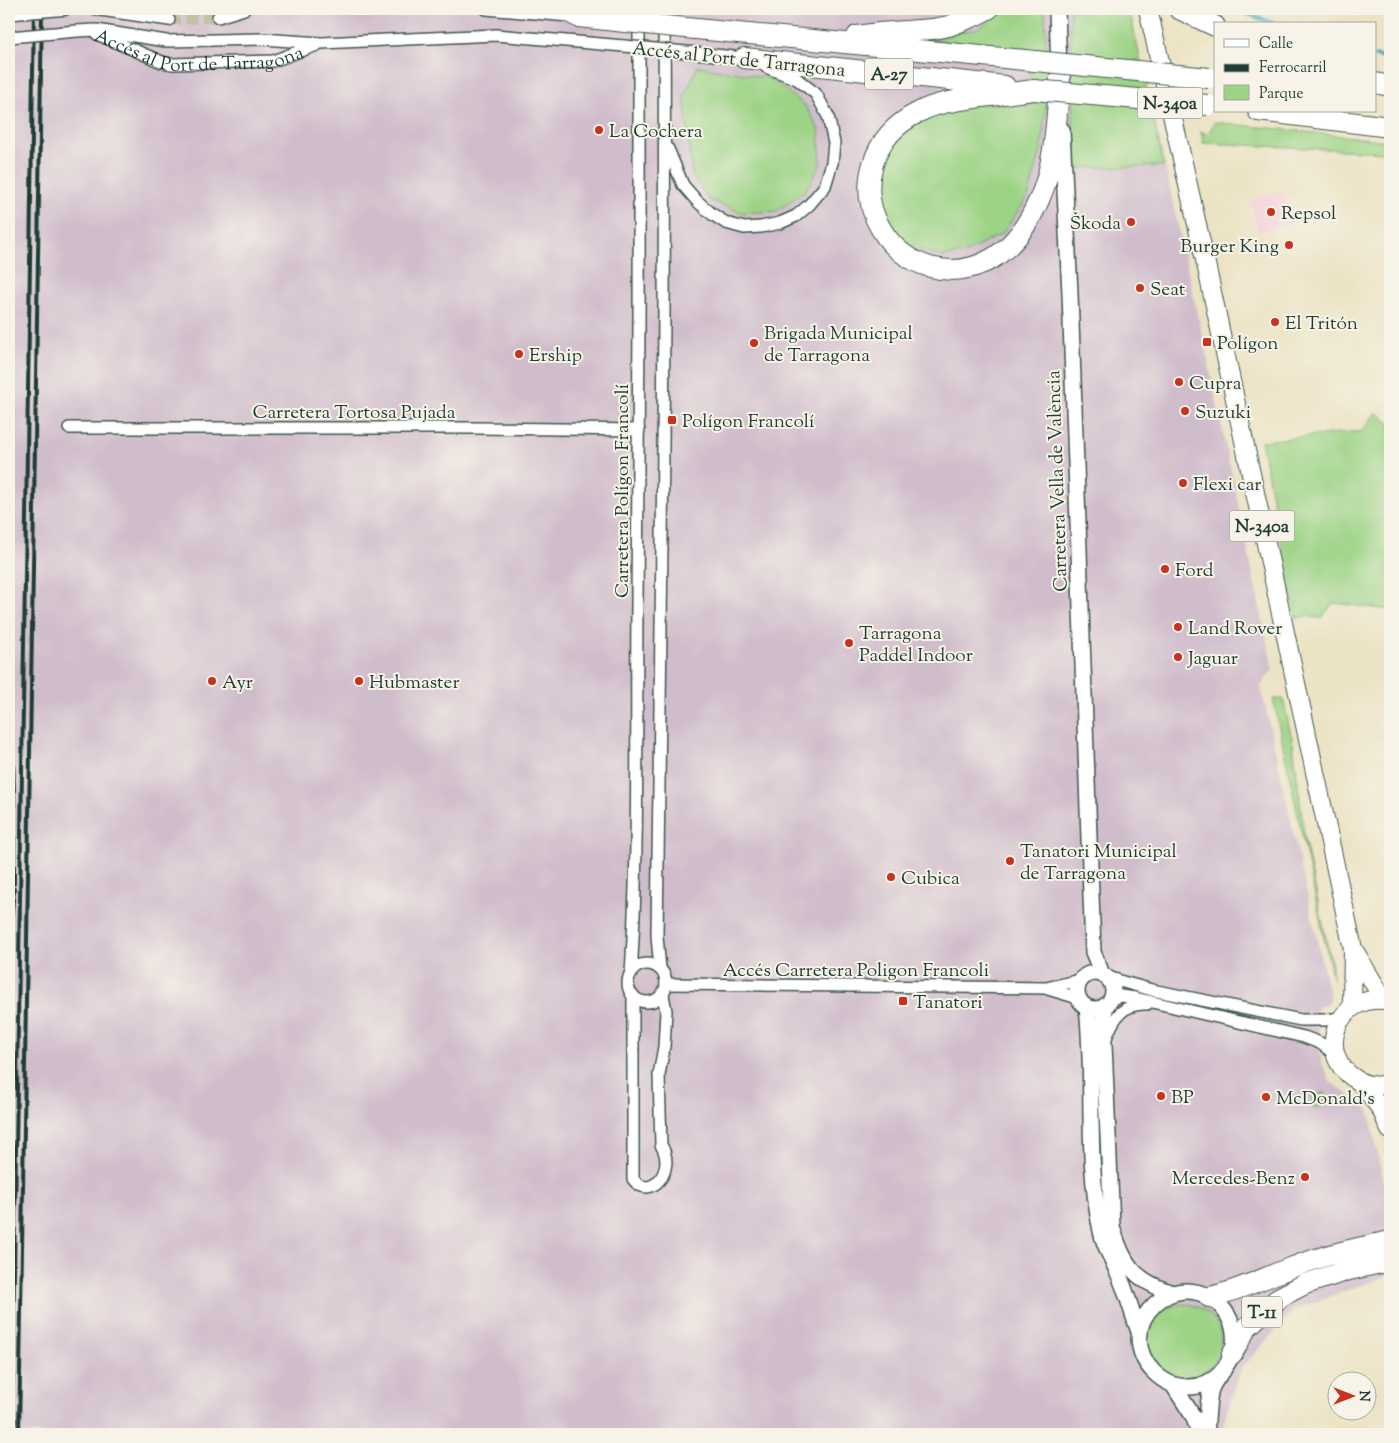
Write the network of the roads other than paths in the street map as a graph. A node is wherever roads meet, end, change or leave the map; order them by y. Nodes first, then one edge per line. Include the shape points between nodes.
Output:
1 (68, 9) edge
2 (94, 9) edge
3 (244, 9) edge
4 (486, 9) edge
5 (664, 9) edge
6 (988, 9) edge
7 (1056, 9) edge
8 (1148, 9) edge
9 (1180, 9) edge
10 (570, 13) edge
11 (9, 14) edge
12 (632, 16) edge
13 (218, 17) tunnel mouth
14 (169, 20) tunnel mouth
15 (1214, 26) edge
16 (77, 31) junction
17 (9, 37) edge
18 (823, 41) junction
19 (322, 44) junction
20 (744, 58) junction
21 (1060, 77) junction
22 (1212, 79) edge
23 (1376, 83) edge
24 (1390, 86) edge
25 (1034, 90) junction
26 (1376, 95) edge
27 (1390, 97) edge
28 (1212, 106) edge
29 (1267, 112) edge
30 (1390, 126) edge
31 (665, 143) junction
32 (69, 428) dead end
33 (639, 430) junction
34 (1353, 949) junction
35 (1093, 952) junction
36 (660, 969) junction
37 (631, 974) junction
38 (1104, 975) junction
39 (1083, 978) junction
40 (1046, 988) junction
41 (664, 989) junction
42 (633, 995) junction
43 (1386, 1000) edge
44 (1108, 1002) junction
45 (1083, 1003) junction
46 (1166, 1005) junction
47 (1347, 1013) junction
48 (1104, 1045) junction
49 (1336, 1055) junction
50 (1360, 1082) junction
51 (1390, 1084) edge
52 (1390, 1130) edge
53 (1390, 1241) edge
54 (1390, 1261) edge
55 (1174, 1293) junction
56 (1209, 1296) junction
57 (1140, 1334) junction
58 (1228, 1362) junction
59 (1173, 1385) junction
60 (1200, 1434) edge
61 (1206, 1434) edge

1 - 11 street, bridge
2 - 14 street, Accés al Port de Tarragona
3 - 13 street, Accés al Port de Tarragona
4 - 10 street, Accés al Port de Tarragona / A-27
5 - 31 street
6 - 18 highway via 949,26
7 - 21 street, Carretera Vella de València
8 - 34 main road, N-340a
9 - 15 highway
10 - 12 highway, Accés al Port de Tarragona / A-27
12 - 18 highway, Accés al Port de Tarragona / A-27, bridge via 696,29
12 - 33 street, Carretera Polígon Francolí via 640,262
16 - 17 street, Accés al Port de Tarragona / A-27, bridge
16 - 19 street, Accés al Port de Tarragona / A-27 via 96,30 166,41 262,39
16 - 19 street, Accés al Port de Tarragona / A-27 via 93,33 172,64 273,61
18 - 22 highway, Accés al Port de Tarragona / A-27, bridge
19 - 20 street, Accés al Port de Tarragona / A-27, bridge via 496,35
20 - 25 highway, Accés al Port de Tarragona / A-27
20 - 31 street via 797,79 816,94 828,116 834,143 832,163 825,186 809,205 780,223 744,228 726,223 697,201 683,185
21 - 25 highway via 1047,178 1032,216 1008,247 980,265 959,270 938,270 901,253 875,220 869,198 870,175 876,153 887,135 920,111 937,105
21 - 35 street, Carretera Vella de València
23 - 24 highway
25 - 28 highway, Accés al Port de Tarragona / A-27, bridge
26 - 27 highway
29 - 30 highway
31 - 36 street via 657,936
32 - 33 street, Carretera Tortosa Pujada
33 - 37 street, Carretera Polígon Francolí via 636,840
34 - 43 main road, N-340a
34 - 47 main road, N-340a
35 - 38 street, Carretera Vella de València
35 - 39 street, Carretera Vella de València
36 - 37 street via 644,964
36 - 41 street via 666,978
37 - 42 street via 628,985
38 - 39 street via 1094,972
38 - 44 street via 1113,988
38 - 47 street via 1152,990 1295,1019 1325,1020
39 - 40 street, Accés Carretera Poligon Francoli
39 - 45 street via 1077,988
40 - 41 street, Accés Carretera Poligon Francoli
40 - 45 street, Accés Carretera Poligon Francoli
41 - 42 street via 655,1001 638,1000
41 - 42 street via 664,1047 659,1075 661,1145 666,1163 659,1181 646,1186 637,1184 633,1179
43 - 47 main road, N-340a via 1368,1000
44 - 45 street via 1095,1009
44 - 46 street via 1121,996
44 - 48 street via 1103,1019
45 - 57 street via 1090,1054 1094,1175 1101,1232
46 - 48 street via 1136,1004 1123,1010 1112,1023
46 - 49 street via 1304,1036
47 - 49 main road, N-340a via 1336,1032
48 - 55 street via 1112,1226 1118,1247 1142,1280
49 - 50 main road via 1345,1071
50 - 51 main road via 1375,1086
50 - 52 main road via 1381,1109
53 - 56 highway, T-11 via 1332,1255
54 - 58 highway, T-11 via 1348,1270 1280,1297 1247,1327
55 - 56 street, T-11 via 1188,1291
55 - 57 street via 1151,1308
56 - 58 street, T-11 via 1223,1308 1232,1322 1235,1336
57 - 59 street via 1140,1348 1146,1364 1156,1376
58 - 59 street, T-11 via 1213,1379 1202,1385
58 - 61 street via 1210,1390
59 - 60 street via 1194,1416

